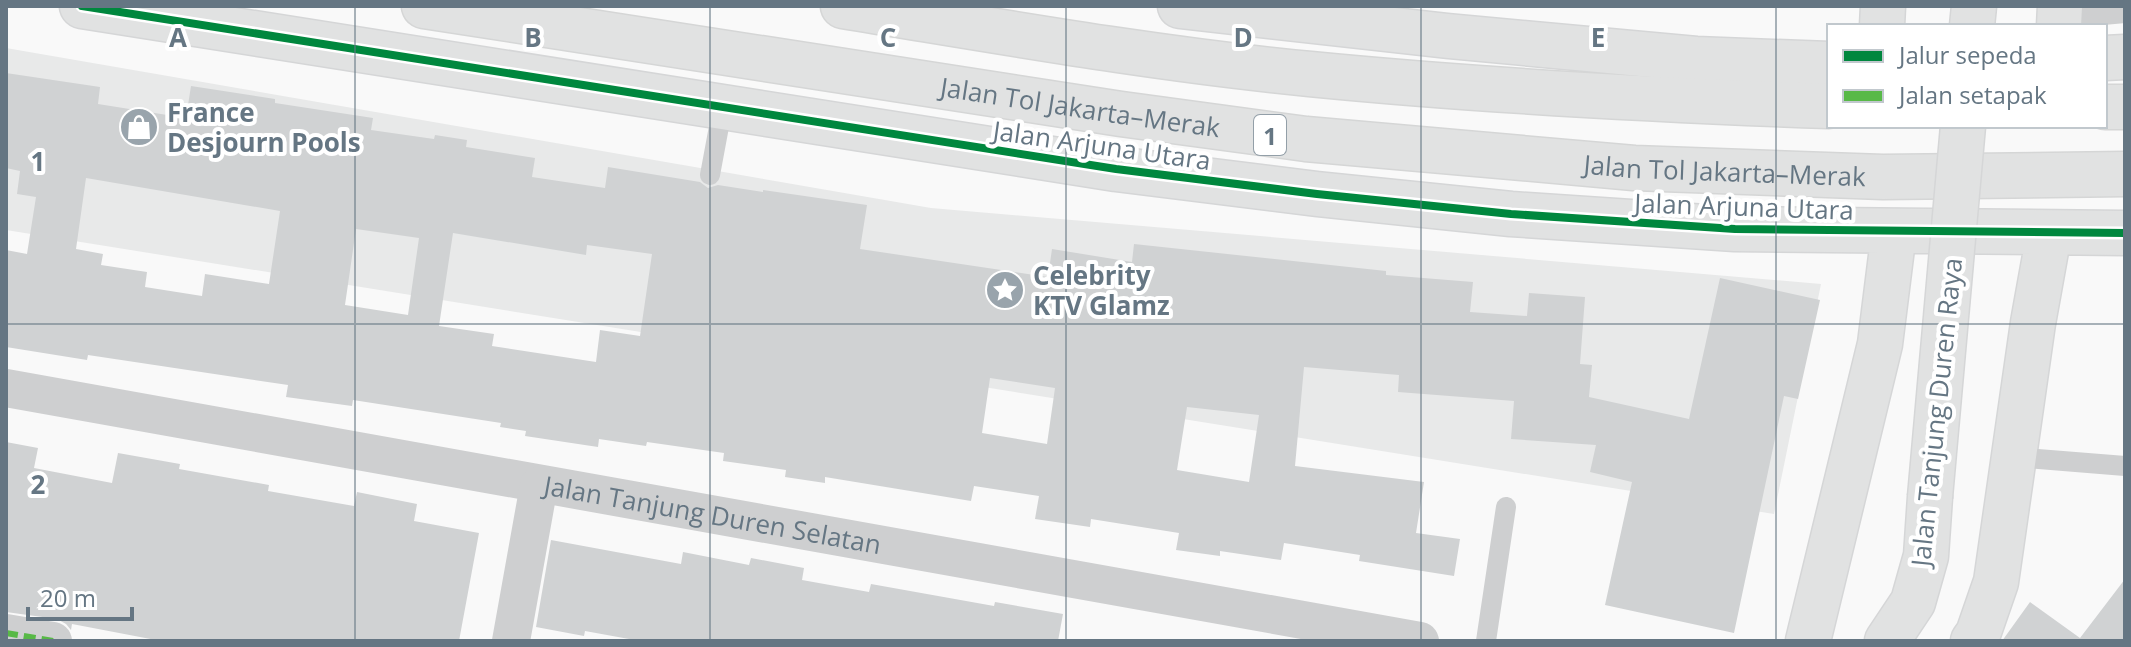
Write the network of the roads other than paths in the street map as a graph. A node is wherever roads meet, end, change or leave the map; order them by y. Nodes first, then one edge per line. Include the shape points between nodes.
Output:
1 (82, 6) edge
2 (424, 6) edge
3 (843, 6) edge
4 (1180, 6) edge
5 (2125, 13) edge
6 (2059, 17) edge
7 (1827, 64) edge
8 (723, 105) junction
9 (1827, 106) edge
10 (1963, 128) edge
11 (2125, 174) edge
12 (710, 175) dead end
13 (1894, 232) junction
14 (2125, 233) edge
15 (2049, 234) junction
16 (6, 388) edge
17 (2013, 457) junction
18 (2125, 466) edge
19 (539, 485) junction
20 (1506, 507) dead end
21 (6, 633) edge
22 (53, 641) edge
23 (511, 641) edge
24 (1420, 641) edge
25 (1486, 641) edge
26 (1808, 641) edge
27 (1887, 641) edge
28 (1973, 641) edge

1 - 8 main road, Jalan Arjuna Utara
2 - 11 main road, Jalan Tol Jakarta–Merak / 1 via 1306,139 1634,168 1883,177
3 - 9 main road via 1309,74 1639,100
4 - 7 main road via 1696,59
5 - 6 lane
8 - 12 lane
8 - 13 main road, Jalan Arjuna Utara via 1116,169 1332,196 1735,229
10 - 27 main road, Jalan Tanjung Duren Raya, bridge via 1926,556 1913,602
13 - 15 main road, Jalan Arjuna Utara
13 - 26 main road via 1880,344
14 - 15 main road, Jalan Arjuna Utara
15 - 17 main road
16 - 19 street, Jalan Tanjung Duren Selatan
17 - 18 lane
17 - 28 main road via 1996,582
19 - 23 street
19 - 24 street, Jalan Tanjung Duren Selatan
20 - 25 lane
21 - 22 street

